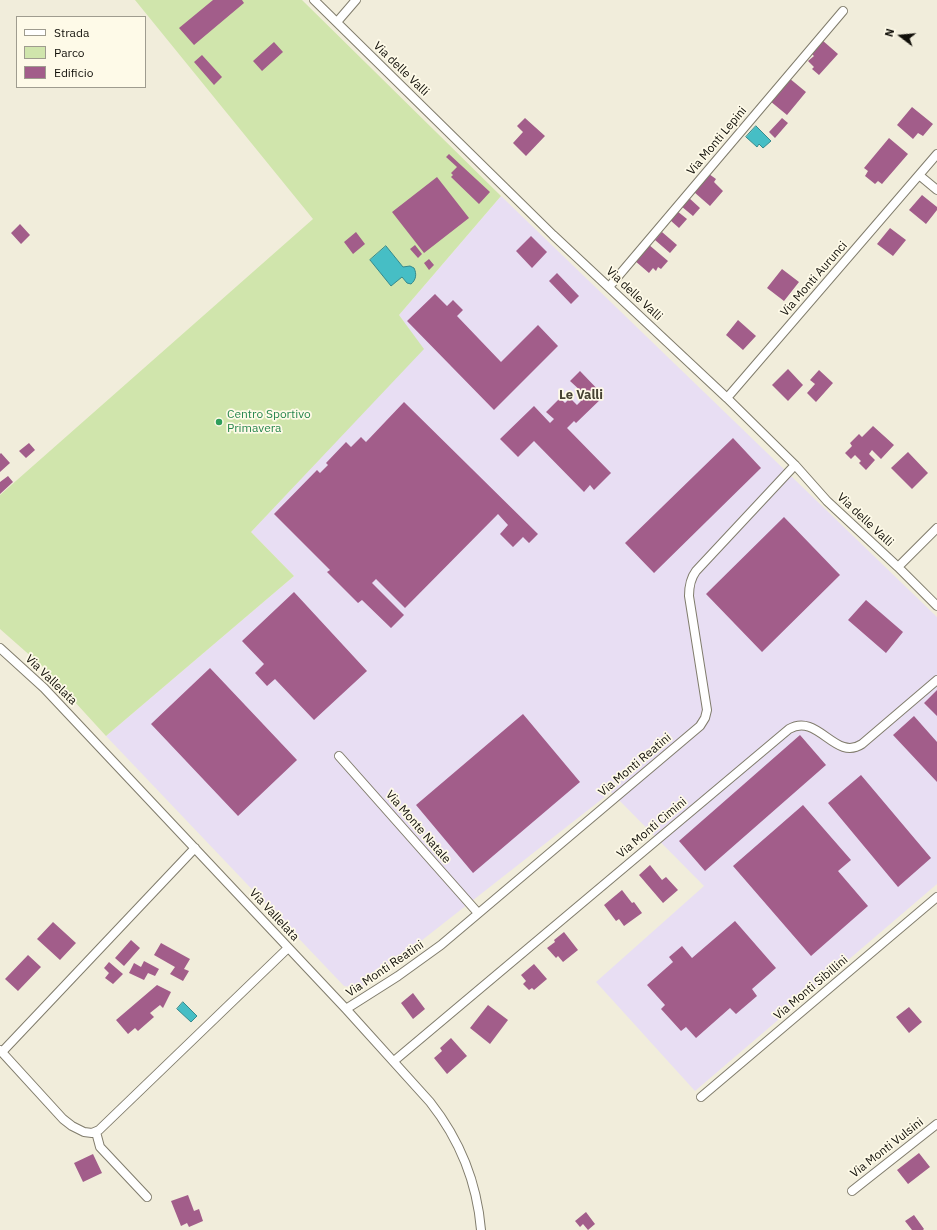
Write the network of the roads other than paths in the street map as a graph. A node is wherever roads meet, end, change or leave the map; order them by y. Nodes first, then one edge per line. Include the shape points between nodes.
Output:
1 (314, 0) edge
2 (356, 0) edge
3 (843, 11) dead end
4 (337, 22) junction
5 (937, 154) edge
6 (918, 175) junction
7 (937, 190) edge
8 (609, 286) junction
9 (728, 398) junction
10 (795, 465) junction
11 (937, 528) edge
12 (898, 567) junction
13 (937, 606) edge
14 (0, 648) edge
15 (937, 680) edge
16 (339, 756) dead end
17 (195, 848) junction
18 (937, 897) edge
19 (478, 914) junction
20 (288, 948) junction
21 (346, 1009) junction
22 (1, 1051) edge
23 (394, 1061) junction
24 (701, 1097) dead end
25 (937, 1124) edge
26 (96, 1132) junction
27 (852, 1191) dead end
28 (147, 1197) dead end
29 (481, 1230) edge

1 - 4 street, Via delle Valli
2 - 4 street
3 - 8 street, Via Monti Lepini
4 - 8 street, Via delle Valli via 553,235
5 - 6 street, Via Monti Aurunci
6 - 7 street
6 - 9 street, Via Monti Aurunci
8 - 9 street, Via delle Valli
9 - 10 street, Via delle Valli
10 - 12 street, Via delle Valli via 827,500
10 - 19 street, Via Monti Reatini via 692,578 689,596 707,710 703,722
11 - 12 street
12 - 13 street, Via delle Valli
14 - 17 street, Via Vallelata via 44,688
15 - 23 street, Via Monti Cimini via 859,746 841,746 806,726 799,725 789,730
16 - 19 street, Via Monte Natale
17 - 20 street, Via Vallelata
17 - 22 street
18 - 24 street, Via Monti Sibillini
19 - 21 street, Via Monti Reatini via 413,966
20 - 21 street, Via Vallelata
20 - 26 street
21 - 23 street, Via Vallelata
22 - 26 street via 65,1121 80,1131
23 - 29 street, Via Vallelata via 430,1102 456,1139 473,1182
25 - 27 street, Via Monti Vulsini
26 - 28 street via 100,1147

